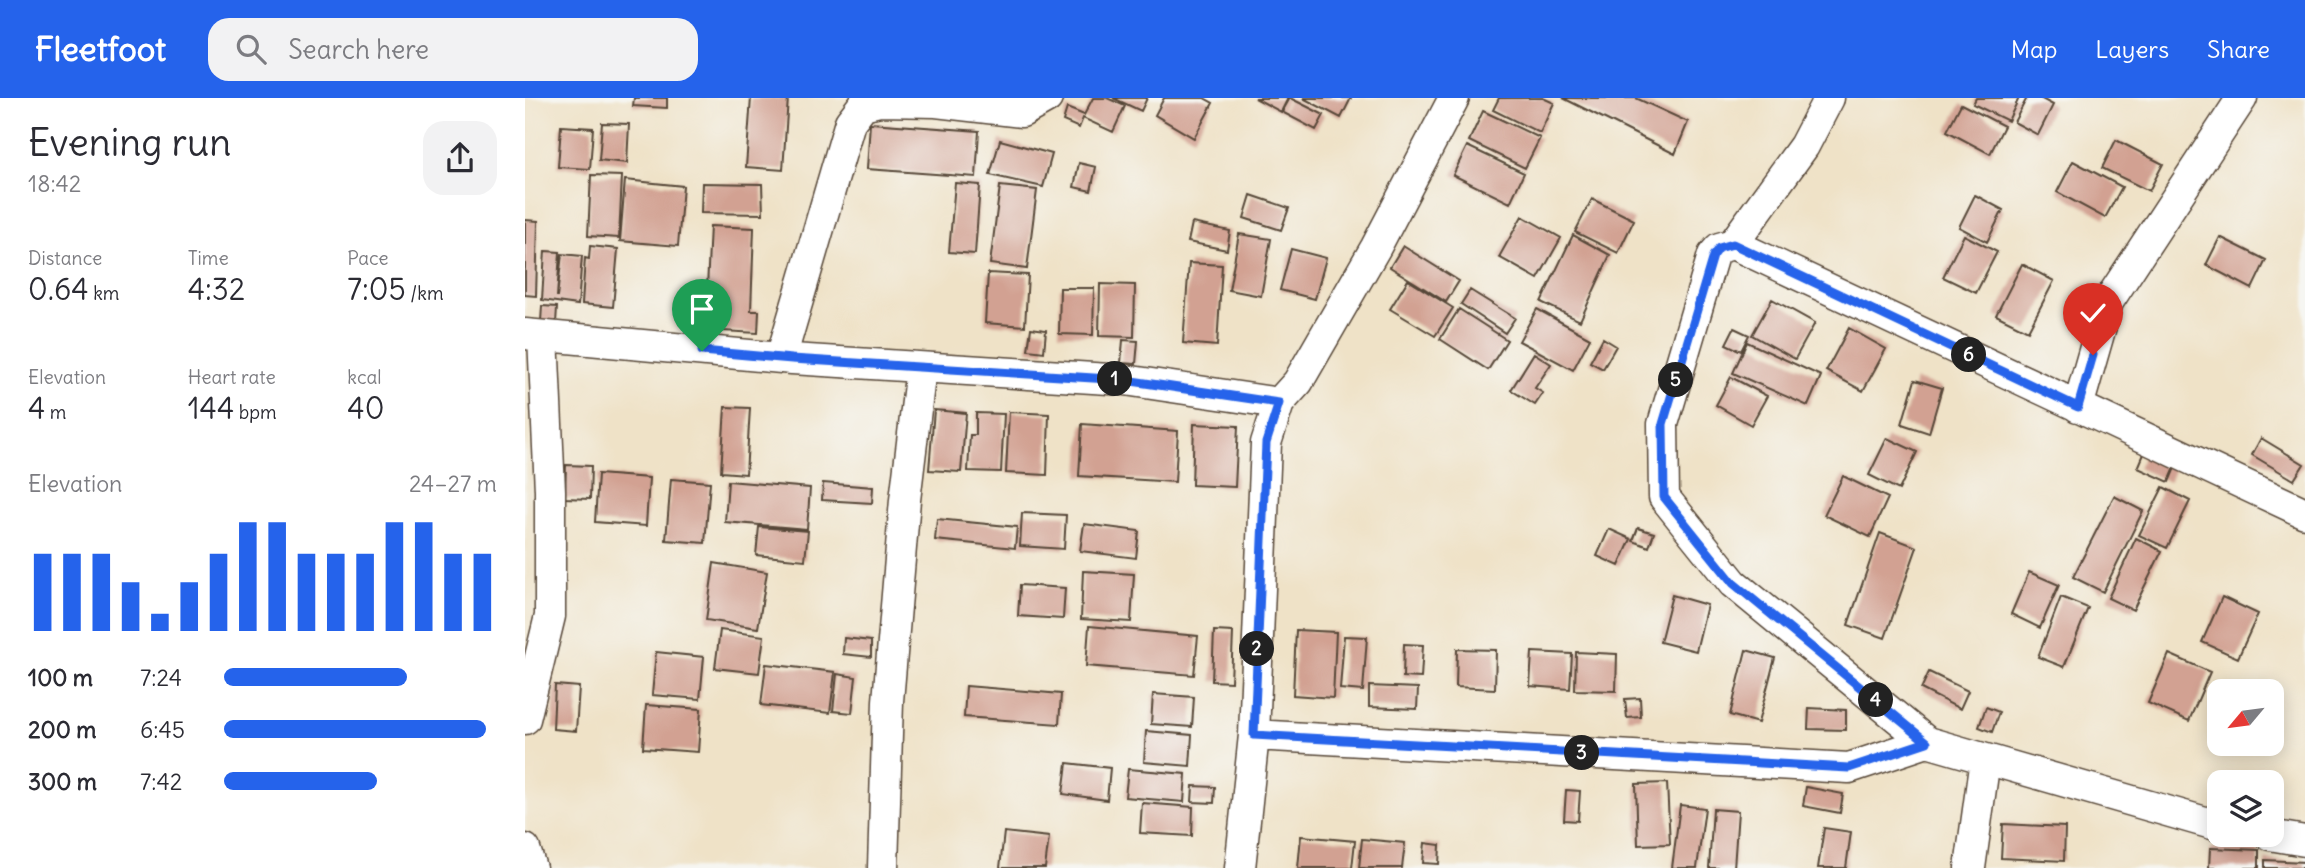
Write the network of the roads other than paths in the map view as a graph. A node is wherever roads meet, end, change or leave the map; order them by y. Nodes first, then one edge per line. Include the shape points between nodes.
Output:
1 (1047, 98) edge
2 (1454, 98) edge
3 (1829, 98) edge
4 (2242, 98) edge
5 (1733, 244) junction
6 (534, 335) edge
7 (781, 358) junction
8 (921, 368) junction
9 (1279, 403) junction
10 (2078, 407) junction
11 (2305, 513) edge
12 (530, 676) edge
13 (525, 719) edge
14 (1254, 735) junction
15 (1927, 742) junction
16 (1985, 760) junction
17 (2207, 824) edge
18 (2284, 837) edge
19 (2305, 841) edge
20 (525, 849) edge
21 (531, 868) edge
22 (883, 868) edge
23 (1240, 868) edge
24 (1970, 868) edge

1 - 7 street via 1021,112 936,102 863,105 851,122
2 - 9 street via 1376,247 1298,382
3 - 5 street via 1804,146
4 - 10 street via 2108,302
5 - 10 street
5 - 15 street via 1719,248 1713,256 1663,424 1664,497 1733,583
6 - 7 street
6 - 12 street via 551,491 550,616
7 - 8 street
8 - 9 street via 1125,380
8 - 22 street via 888,701
9 - 14 street via 1266,443
10 - 11 street
12 - 13 street
14 - 15 street via 1849,768
14 - 23 street
15 - 16 street
16 - 17 street
16 - 24 street
18 - 19 street
20 - 21 street

